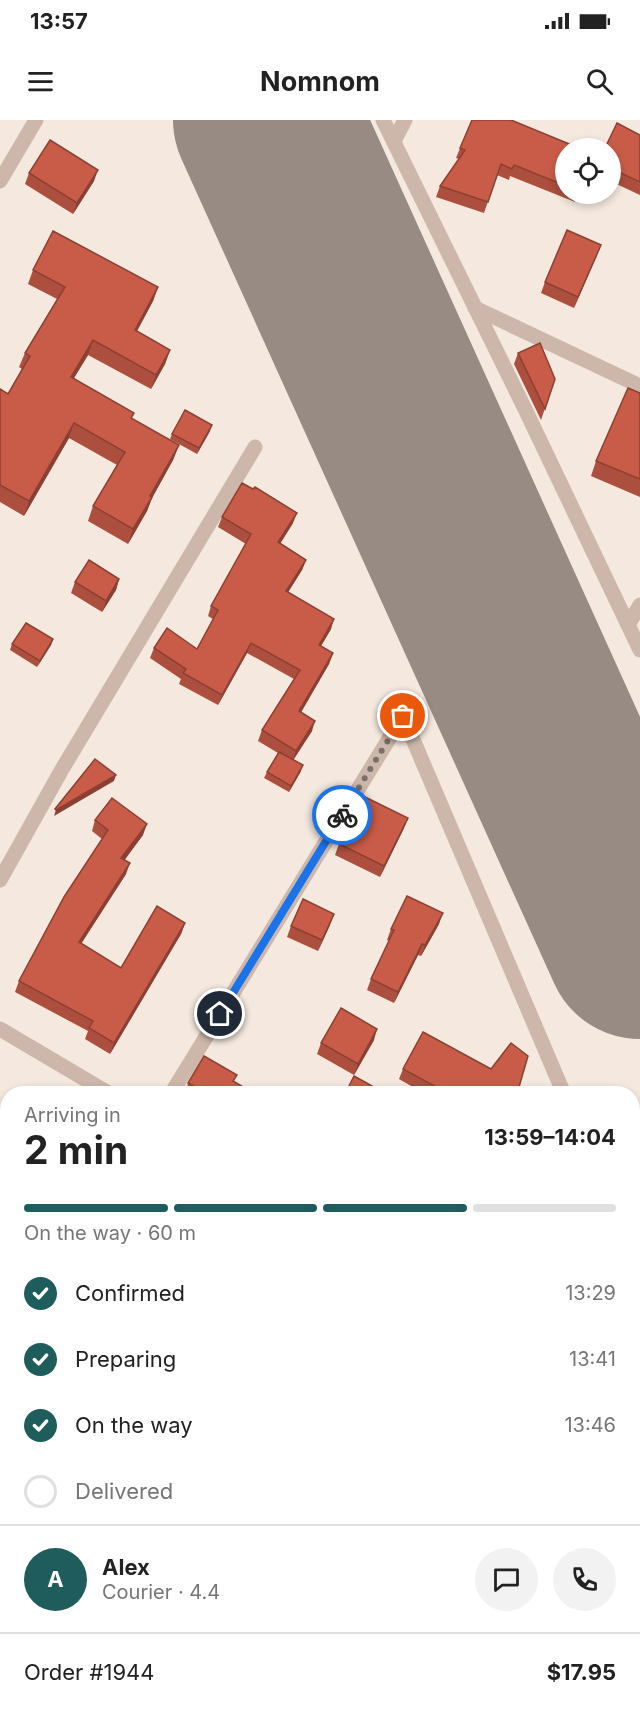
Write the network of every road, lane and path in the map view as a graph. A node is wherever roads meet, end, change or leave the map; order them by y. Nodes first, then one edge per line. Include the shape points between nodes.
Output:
1 (36, 120) edge
2 (383, 120) edge
3 (405, 120) edge
4 (394, 141) junction
5 (0, 181) edge
6 (475, 308) junction
7 (640, 386) edge
8 (255, 447) dead end
9 (640, 605) edge
10 (628, 625) junction
11 (639, 648) edge
12 (0, 880) edge
13 (0, 1029) edge
14 (82, 1086) edge
15 (176, 1086) edge
16 (561, 1086) edge

1 - 5 street
2 - 4 street
3 - 4 street
4 - 6 street
6 - 7 street
6 - 10 street
8 - 12 street
9 - 10 street
10 - 11 street
13 - 14 street
15 - 16 street via 403,716

